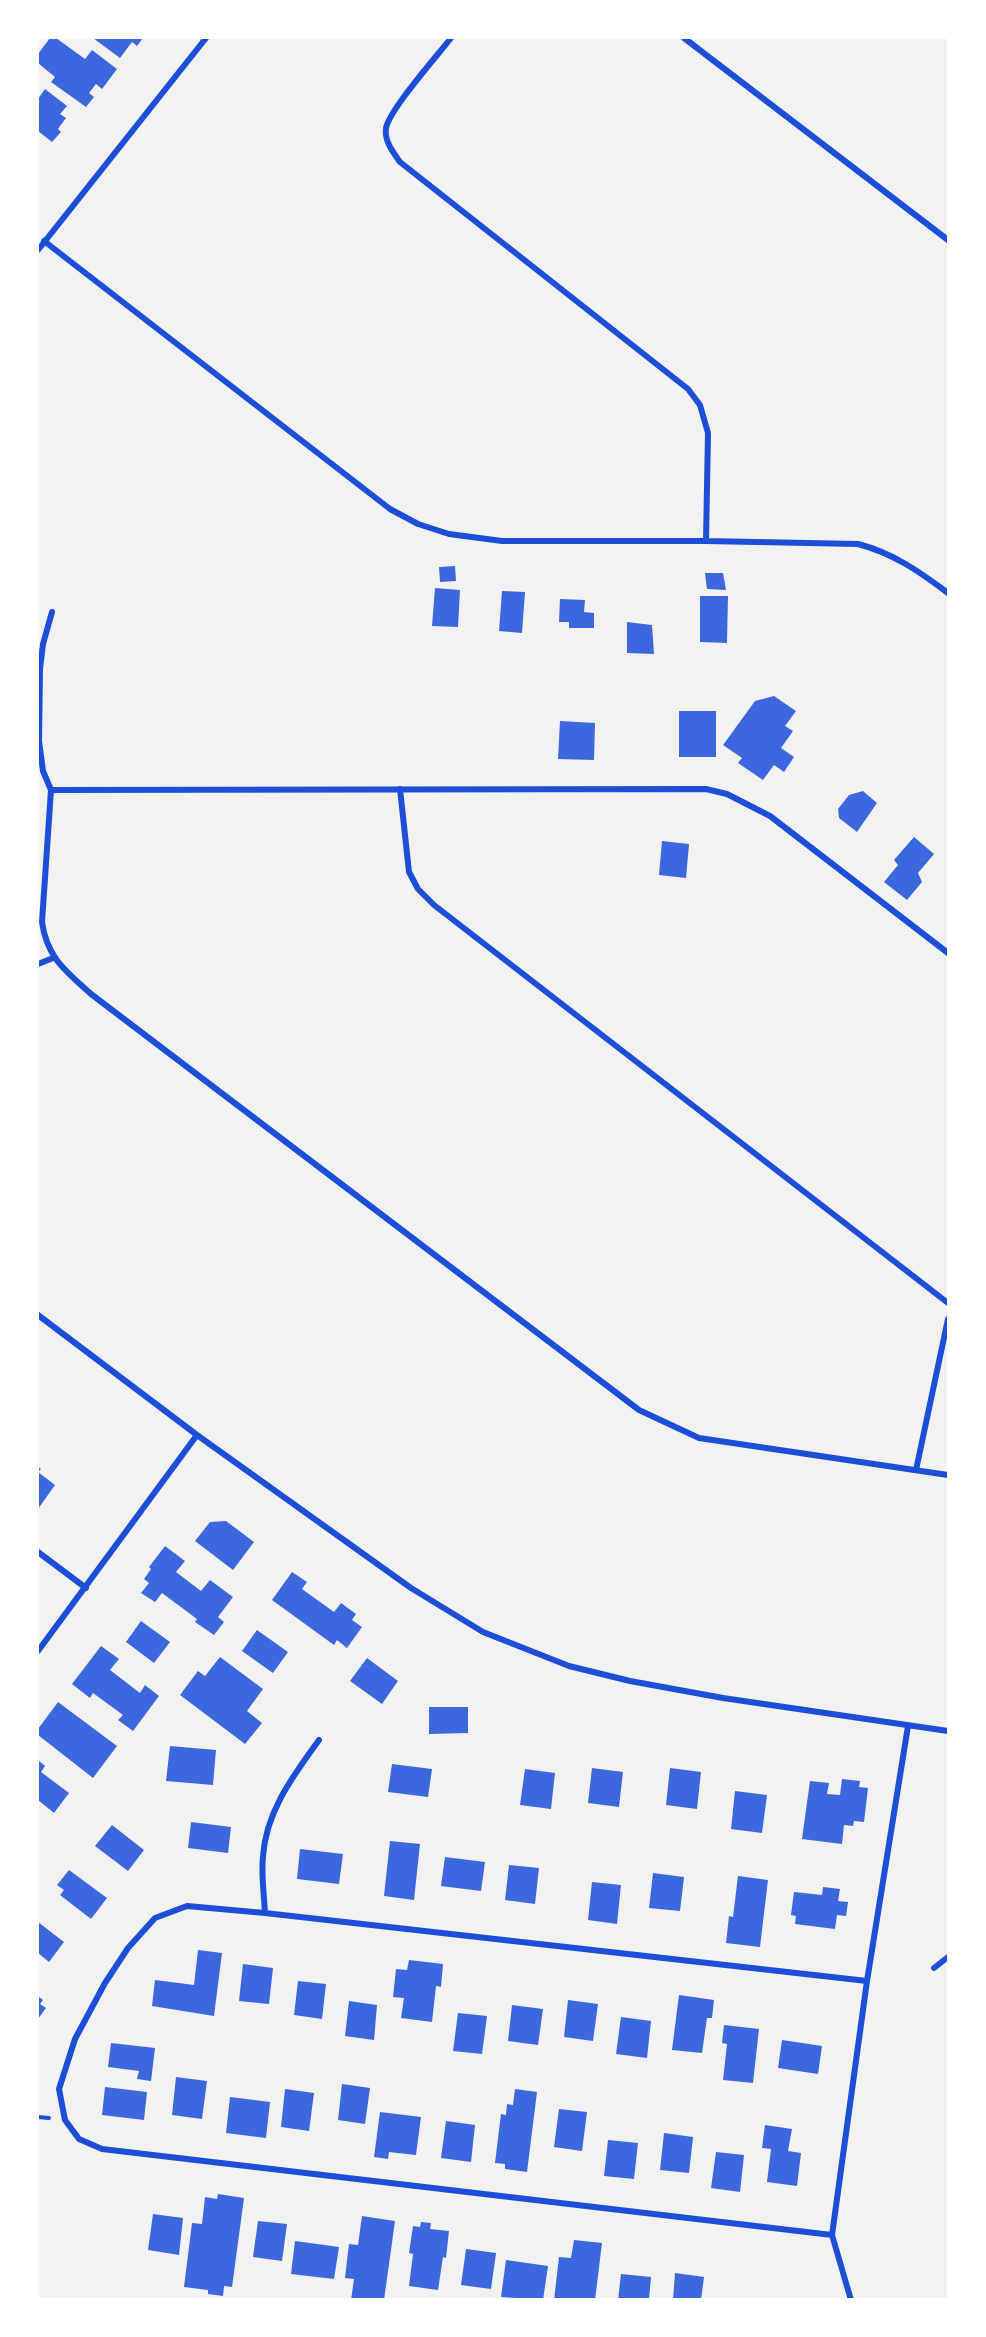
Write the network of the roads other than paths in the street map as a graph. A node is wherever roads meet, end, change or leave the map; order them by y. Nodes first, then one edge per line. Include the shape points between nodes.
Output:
1 (206, 38) edge
2 (451, 38) edge
3 (684, 38) edge
4 (948, 240) edge
5 (44, 241) junction
6 (38, 250) edge
7 (706, 540) junction
8 (948, 593) edge
9 (52, 612) dead end
10 (400, 789) junction
11 (51, 790) junction
12 (948, 953) edge
13 (53, 958) junction
14 (38, 964) edge
15 (948, 1304) edge
16 (38, 1315) edge
17 (948, 1319) edge
18 (197, 1435) junction
19 (916, 1470) junction
20 (948, 1475) edge
21 (38, 1552) edge
22 (86, 1588) junction
23 (38, 1651) edge
24 (908, 1726) junction
25 (948, 1731) edge
26 (319, 1740) dead end
27 (265, 1912) junction
28 (948, 1957) edge
29 (934, 1968) dead end
30 (867, 1981) junction
31 (832, 2235) junction
32 (851, 2300) edge

1 - 5 street
2 - 7 street via 393,112 386,129 389,146 400,162 688,389 700,405 708,433
3 - 4 street
5 - 6 street
5 - 7 street via 390,509 418,524 449,534 502,541
7 - 8 street via 858,544 880,550 915,569
9 - 11 street via 41,661 39,741 43,771
10 - 11 street
10 - 12 street via 706,789 727,794 770,816
10 - 15 street via 409,872 418,889 434,905
11 - 13 street via 42,922 44,939
13 - 14 street
13 - 19 street via 91,994 639,1410 699,1438
16 - 18 street
17 - 19 street
18 - 22 street
18 - 24 street via 411,1588 483,1632 526,1651 630,1681
19 - 20 street
21 - 22 street
22 - 23 street
24 - 25 street
24 - 30 street
26 - 27 street via 276,1805 267,1830 262,1875
27 - 30 street
27 - 31 street via 187,1906 155,1918 128,1948 75,2039 59,2089 65,2120 79,2139 102,2149 125,2152
28 - 29 street
30 - 31 street
31 - 32 street

